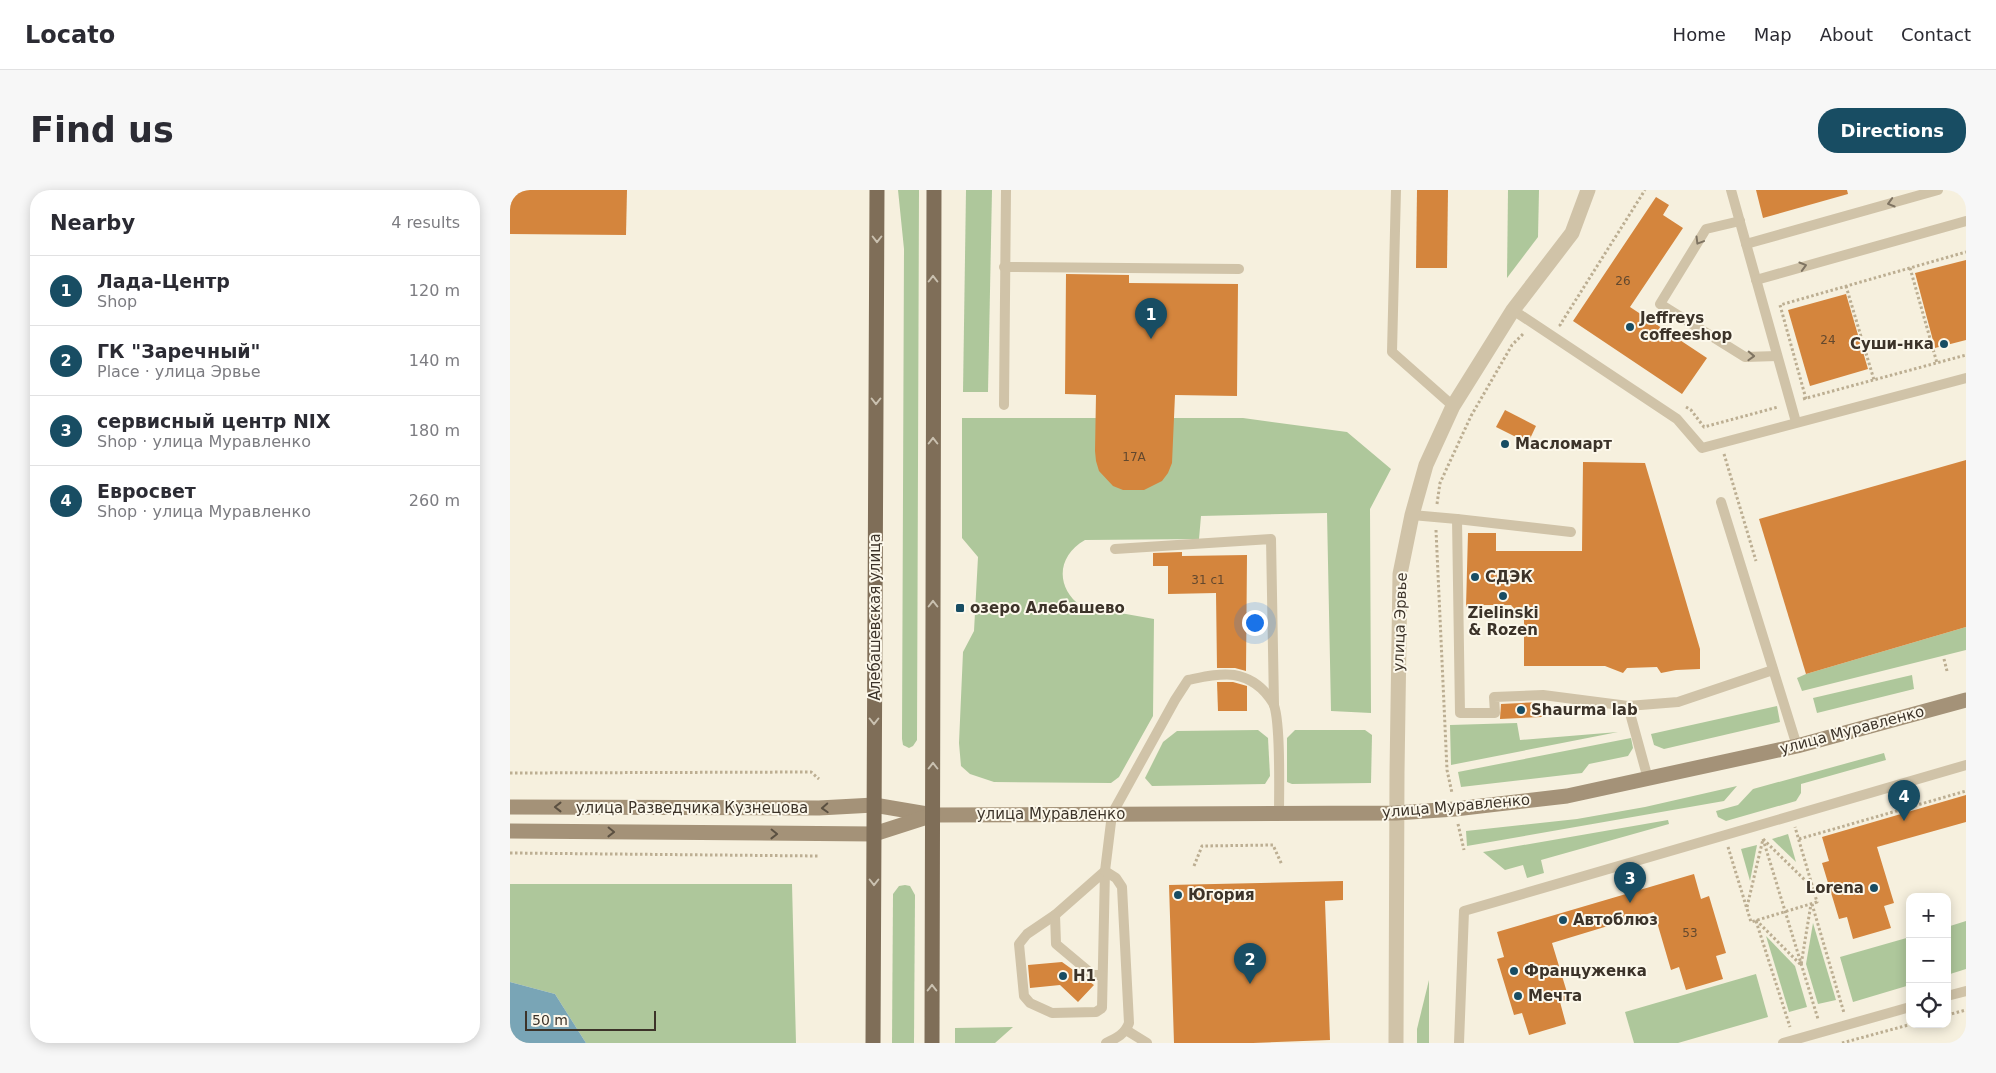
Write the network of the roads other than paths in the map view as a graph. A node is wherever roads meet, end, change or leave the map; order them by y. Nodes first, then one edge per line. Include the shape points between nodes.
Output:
1 (877, 190) edge
2 (934, 190) edge
3 (1006, 190) edge
4 (1396, 190) edge
5 (1588, 190) edge
6 (1731, 190) edge
7 (1938, 190) edge
8 (1740, 221) junction
9 (1966, 221) edge
10 (1746, 244) junction
11 (1004, 267) junction
12 (1239, 270) dead end
13 (1756, 280) junction
14 (1513, 310) junction
15 (1777, 356) junction
16 (1966, 378) edge
17 (1004, 405) dead end
18 (1453, 406) junction
19 (1796, 422) junction
20 (1721, 502) dead end
21 (1412, 515) junction
22 (1458, 518) junction
23 (1571, 532) dead end
24 (1115, 549) dead end
25 (1773, 670) junction
26 (1966, 700) edge
27 (1274, 704) junction
28 (1628, 706) junction
29 (1797, 746) junction
30 (1966, 765) edge
31 (1648, 779) junction
32 (874, 805) junction
33 (510, 807) edge
34 (1396, 813) junction
35 (1112, 814) junction
36 (1279, 814) junction
37 (934, 815) junction
38 (510, 832) edge
39 (874, 834) junction
40 (1105, 871) junction
41 (1055, 915) junction
42 (1102, 974) junction
43 (1966, 990) edge
44 (1951, 995) edge
45 (1906, 1008) edge
46 (1126, 1030) junction
47 (1787, 1042) edge
48 (873, 1043) edge
49 (932, 1043) edge
50 (1106, 1043) edge
51 (1147, 1043) edge
52 (1396, 1043) edge
53 (1459, 1043) edge

1 -> 32 main road, Алебашевская улица
37 -> 2 main road
3 - 11 lane
4 - 18 lane via 1392,352
5 - 14 street, улица Эрвье via 1572,233
6 - 8 lane
7 -> 10 lane
8 - 10 lane
8 -> 15 lane via 1706,229 1660,304 1744,357
13 -> 9 lane
10 - 13 lane
11 - 12 lane
11 - 17 lane
13 - 15 lane
14 - 18 street, улица Эрвье
14 - 19 lane via 1676,419 1702,448
15 - 19 lane
16 - 19 lane
18 - 21 street, улица Эрвье via 1426,465
20 - 25 lane
21 - 22 lane
21 - 34 street, улица Эрвье via 1400,574
22 - 23 lane
22 - 28 lane via 1460,714 1495,713 1494,697 1543,695
24 - 27 lane via 1271,538
25 - 28 lane via 1678,702
25 - 29 lane
26 - 29 main road, улица Муравленко
27 - 35 lane via 1258,683 1234,675 1188,680
27 - 36 lane via 1278,730
28 - 31 lane
29 - 31 main road, улица Муравленко
30 - 53 lane via 1464,911
31 - 34 main road, улица Муравленко via 1567,796
32 -> 33 main road, улица Разведчика Кузнецова via 819,808
32 - 37 main road, улица Разведчика Кузнецова
32 - 39 main road, Алебашевская улица
34 - 36 main road, улица Муравленко
34 - 52 street, улица Эрвье
35 - 36 main road, улица Муравленко
35 - 37 main road, улица Муравленко
35 - 40 lane
37 - 39 main road, улица Разведчика Кузнецова
49 -> 37 main road
38 -> 39 main road, улица Разведчика Кузнецова
39 -> 48 main road, Алебашевская улица
40 - 41 lane
40 - 42 lane
40 - 46 lane via 1122,887 1129,1023
41 - 42 lane via 1056,944 1093,975
41 - 42 lane via 1027,934 1019,944 1024,996 1030,1003 1052,1013 1096,1012 1102,1008 1104,1000
43 - 44 lane
45 - 47 lane
46 - 50 lane
46 - 51 lane

